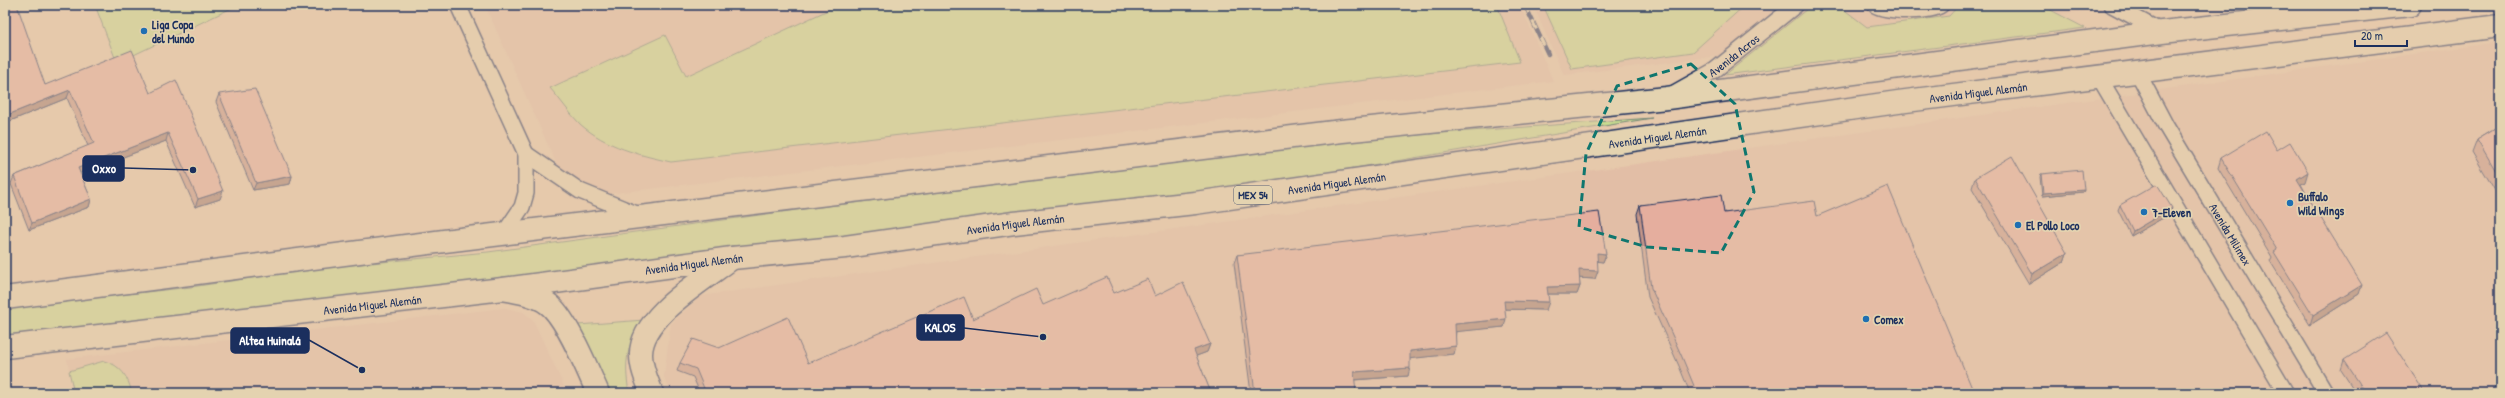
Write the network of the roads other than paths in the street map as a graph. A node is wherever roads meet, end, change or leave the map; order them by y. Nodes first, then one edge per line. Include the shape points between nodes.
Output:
1 (458, 5) edge
2 (1796, 5) edge
3 (1875, 5) edge
4 (1941, 5) edge
5 (2112, 5) edge
6 (2410, 5) edge
7 (2353, 8) edge
8 (2497, 28) edge
9 (2162, 32) junction
10 (2138, 73) junction
11 (2099, 77) junction
12 (1666, 98) junction
13 (526, 154) junction
14 (647, 217) junction
15 (503, 235) junction
16 (732, 258) junction
17 (503, 289) junction
18 (5, 298) edge
19 (5, 347) edge
20 (598, 393) edge
21 (652, 393) edge
22 (2286, 393) edge
23 (2326, 393) edge

1 - 13 street
2 - 12 street, Avenida Acros via 1715,70
3 - 4 street via 1896,10 1936,9
5 - 9 street
6 - 7 main road
7 - 9 main road
8 - 10 main road, Avenida Miguel Alemán / MEX 54
9 - 12 main road
10 - 11 main road, Avenida Miguel Alemán / MEX 54
10 - 23 street, Avenida Milimex via 2170,133
11 - 16 main road, Avenida Miguel Alemán / MEX 54 via 1883,104 1195,203 1014,223 845,247
11 - 22 street
12 - 14 main road via 1342,131
13 - 14 street via 580,191
13 - 15 street via 526,193 522,207
14 - 15 main road
15 - 18 main road
16 - 17 main road, Avenida Miguel Alemán / MEX 54
16 - 21 main road via 672,305 649,327 643,340 641,355 644,375
17 - 19 main road, Avenida Miguel Alemán / MEX 54
17 - 20 main road via 529,295 552,308 560,318

